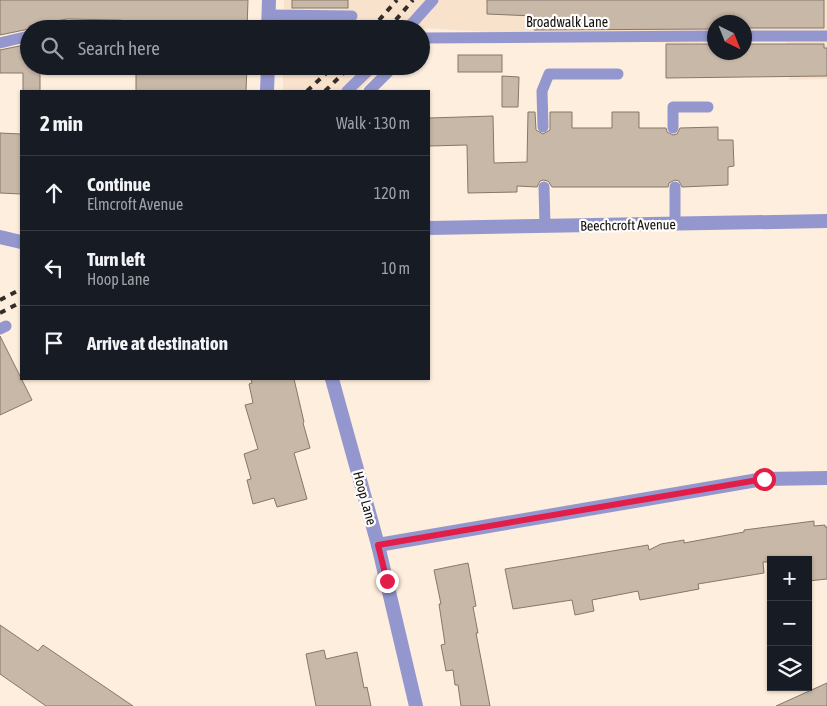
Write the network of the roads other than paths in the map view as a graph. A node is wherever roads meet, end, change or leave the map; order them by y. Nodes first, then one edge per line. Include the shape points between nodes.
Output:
1 (269, 0) edge
2 (433, 0) edge
3 (352, 16) dead end
4 (268, 20) edge
5 (296, 20) edge
6 (415, 20) edge
7 (707, 36) edge
8 (752, 36) edge
9 (827, 36) edge
10 (20, 38) edge
11 (430, 38) edge
12 (0, 43) edge
13 (618, 74) dead end
14 (268, 75) edge
15 (364, 75) edge
16 (385, 75) edge
17 (267, 90) edge
18 (348, 90) edge
19 (371, 90) edge
20 (708, 107) dead end
21 (543, 127) dead end
22 (673, 128) dead end
23 (544, 187) dead end
24 (675, 187) dead end
25 (827, 221) edge
26 (675, 224) junction
27 (546, 226) junction
28 (430, 228) edge
29 (0, 238) edge
30 (20, 239) edge
31 (332, 380) edge
32 (827, 478) edge
33 (378, 545) junction
34 (416, 706) edge

1 - 4 street
2 - 6 lane
3 - 5 lane
7 - 11 lane, Broadwalk Lane
8 - 9 lane
10 - 12 lane
13 - 21 lane via 549,74 542,91
14 - 17 street
15 - 18 lane
16 - 19 lane
20 - 22 lane via 672,107
23 - 27 lane
24 - 26 lane
25 - 26 street, Beechcroft Avenue
26 - 27 street, Beechcroft Avenue
27 - 28 street, Beechcroft Avenue
29 - 30 street
31 - 33 street, Hoop Lane
32 - 33 street via 764,479
33 - 34 street, Hoop Lane

